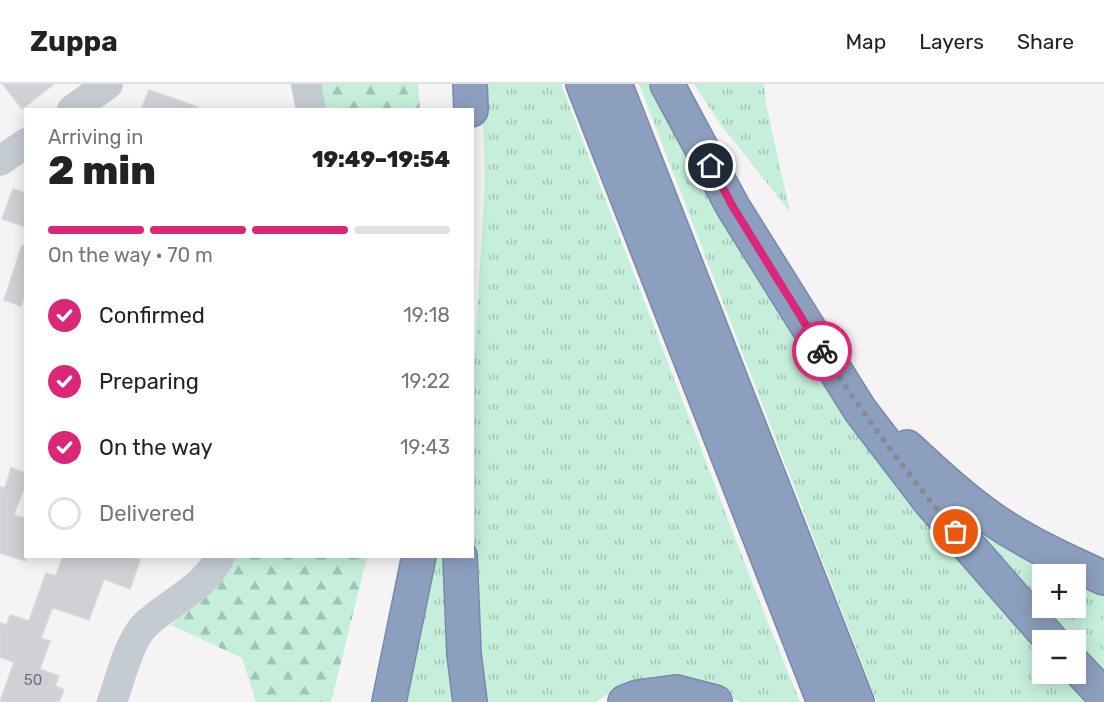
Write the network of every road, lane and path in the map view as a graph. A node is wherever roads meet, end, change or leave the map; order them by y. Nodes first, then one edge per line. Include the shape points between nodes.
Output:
1 (108, 84) edge
2 (306, 84) edge
3 (470, 84) edge
4 (583, 84) edge
5 (615, 84) edge
6 (667, 84) edge
7 (75, 108) edge
8 (311, 108) edge
9 (471, 108) edge
10 (24, 144) edge
11 (0, 161) edge
12 (820, 348) junction
13 (219, 558) edge
14 (419, 558) edge
15 (460, 558) edge
16 (1104, 578) edge
17 (1042, 630) edge
18 (1086, 677) edge
19 (1104, 696) edge
20 (112, 702) edge
21 (389, 702) edge
22 (470, 702) edge
23 (625, 702) edge
24 (715, 702) edge
25 (824, 702) edge
26 (857, 702) edge

1 - 7 street
2 - 8 street
3 - 9 highway
4 - 25 highway
5 - 26 highway
6 - 12 highway via 733,207
10 - 11 street
12 - 16 highway via 873,412 953,488 993,520
12 - 17 highway via 898,461
13 - 20 street via 205,578 144,626
14 - 21 highway
15 - 22 highway
18 - 19 highway
23 - 24 highway via 676,692

